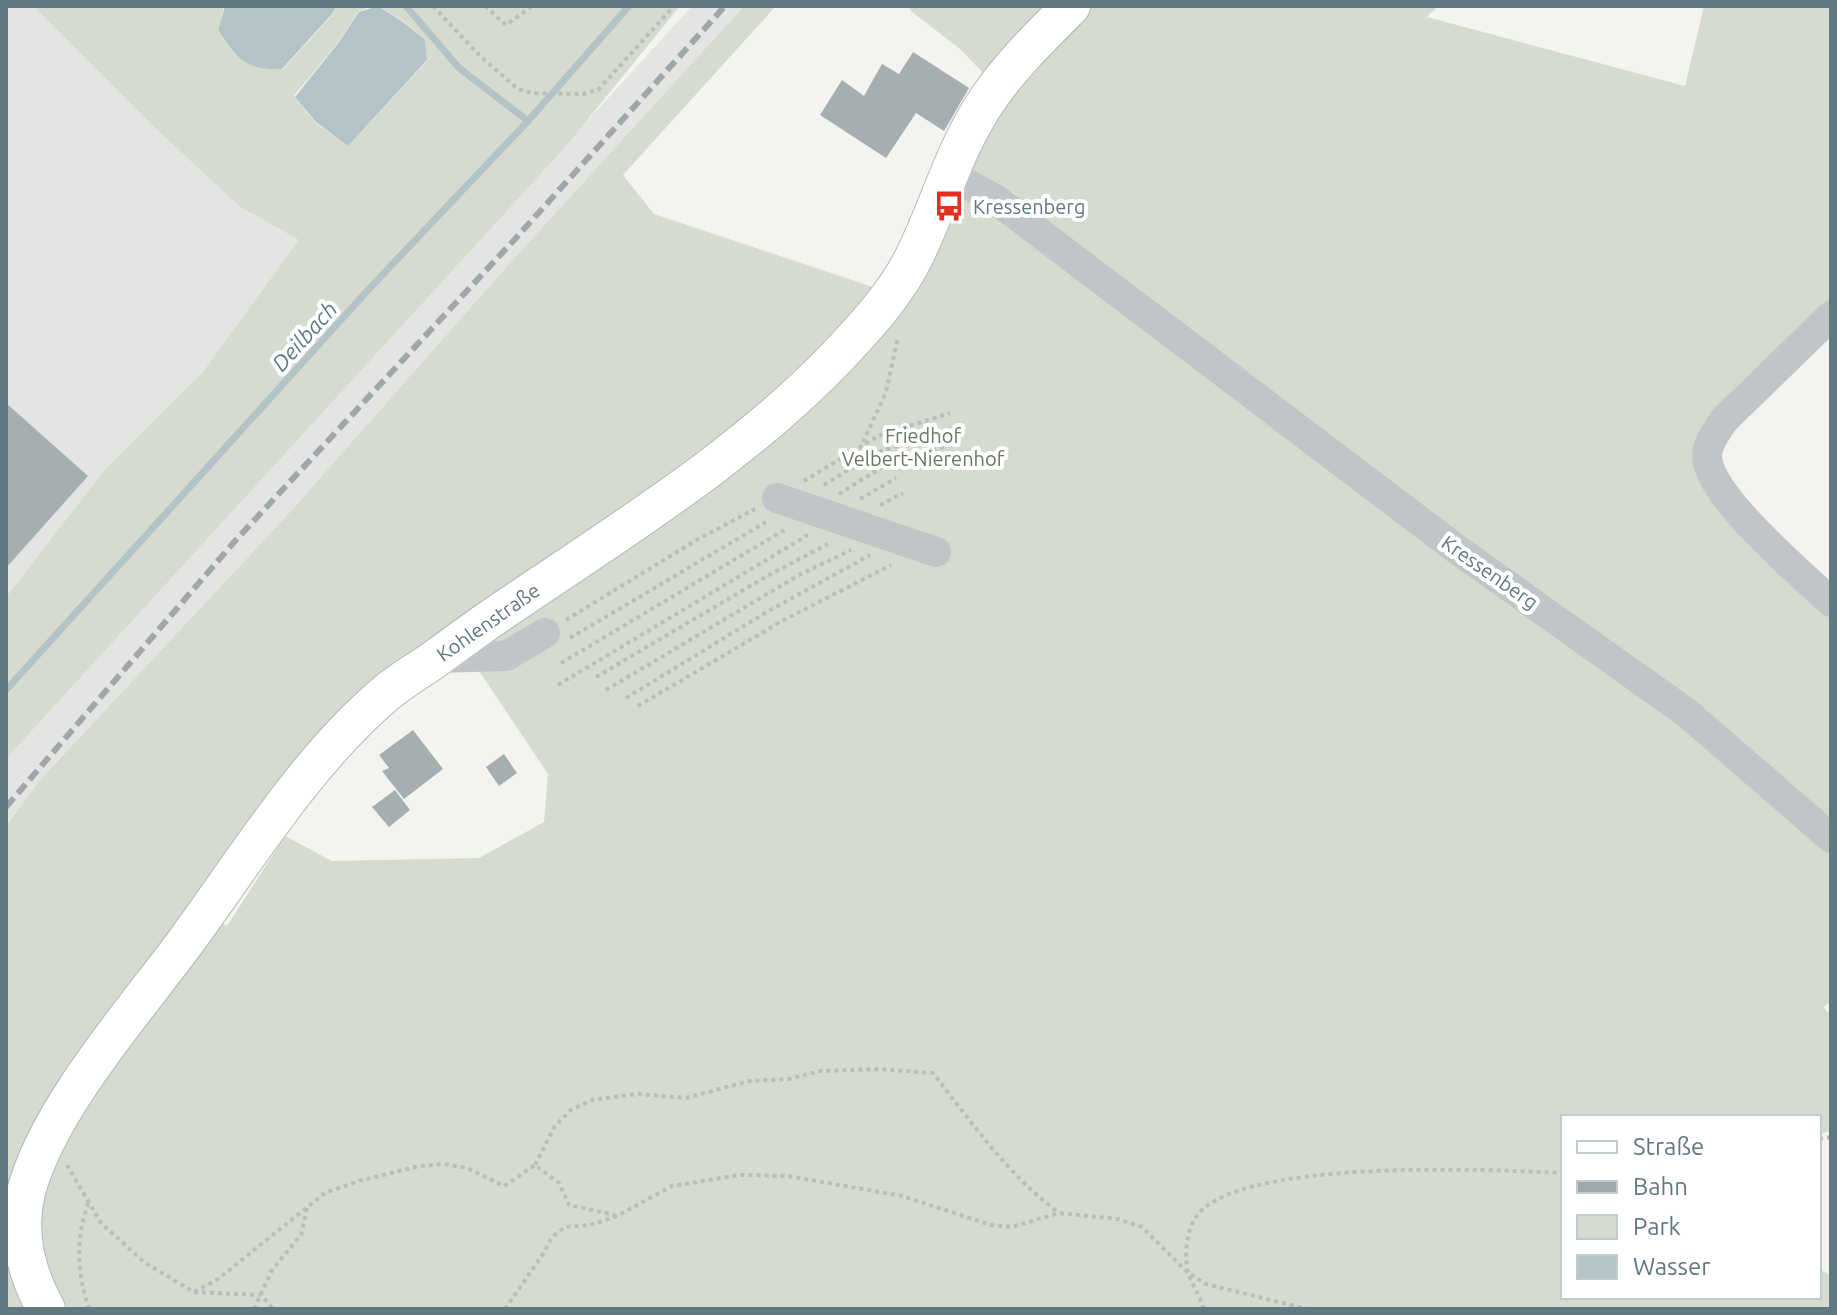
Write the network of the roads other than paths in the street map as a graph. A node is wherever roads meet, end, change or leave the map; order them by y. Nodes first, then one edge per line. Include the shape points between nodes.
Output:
1 (1071, 6) edge
2 (949, 174) junction
3 (1831, 316) edge
4 (1831, 602) edge
5 (552, 638) road end
6 (437, 658) junction
7 (1831, 838) edge
8 (46, 1309) edge

1 - 2 main road, Kohlenstraße via 990,96
2 - 6 main road, Kohlenstraße via 914,257 878,314 787,404 684,487
2 - 7 street, Kressenberg via 995,199 1455,548 1687,713
3 - 4 street via 1724,420 1707,456 1712,477 1728,500
5 - 6 street via 506,656
6 - 8 main road, Kohlenstraße via 385,693 321,757 48,1134 22,1211 26,1265

